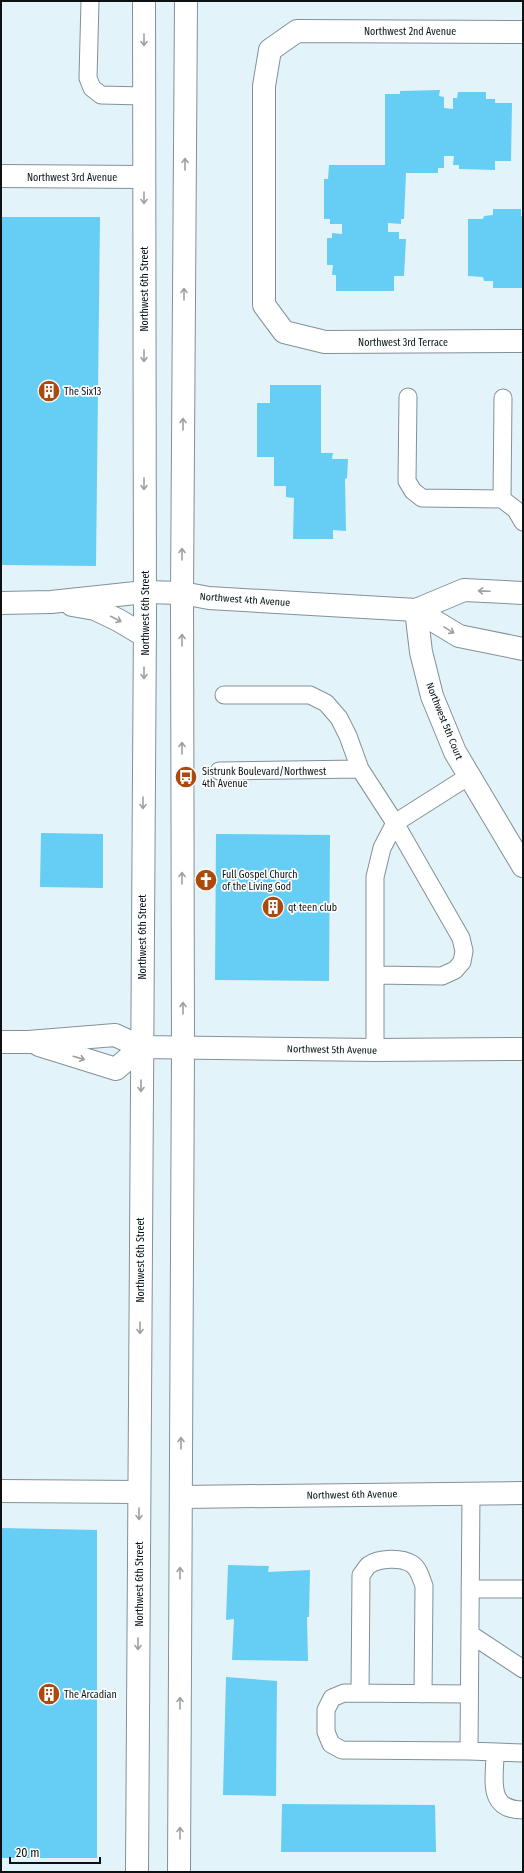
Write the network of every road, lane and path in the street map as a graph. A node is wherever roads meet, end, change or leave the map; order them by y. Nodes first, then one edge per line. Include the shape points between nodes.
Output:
1 (90, 1) edge
2 (144, 1) edge
3 (186, 1) edge
4 (523, 32) edge
5 (144, 96) junction
6 (1, 176) edge
7 (144, 177) junction
8 (284, 332) joint
9 (523, 341) edge
10 (408, 397) dead end
11 (502, 398) dead end
12 (502, 499) junction
13 (523, 522) edge
14 (145, 592) junction
15 (523, 592) edge
16 (182, 593) junction
17 (51, 602) junction
18 (1, 603) edge
19 (416, 610) junction
20 (145, 636) junction
21 (523, 649) edge
22 (224, 695) dead end
23 (360, 769) junction
24 (219, 771) dead end
25 (469, 776) junction
26 (395, 823) junction
27 (523, 866) edge
28 (375, 975) junction
29 (1, 1042) edge
30 (28, 1042) junction
31 (141, 1047) junction
32 (183, 1047) junction
33 (523, 1049) edge
34 (375, 1050) junction
35 (1, 1491) edge
36 (139, 1492) junction
37 (471, 1493) junction
38 (523, 1493) edge
39 (181, 1497) junction
40 (470, 1588) junction
41 (523, 1588) edge
42 (470, 1634) junction
43 (523, 1669) edge
44 (360, 1693) junction
45 (423, 1694) junction
46 (469, 1694) junction
47 (469, 1752) junction
48 (496, 1753) junction
49 (523, 1753) edge
50 (523, 1810) edge
51 (137, 1872) edge
52 (180, 1872) edge

1 - 5 lane via 88,78 92,88 101,95
2 -> 5 street, Northwest 6th Street
16 -> 3 street
4 - 8 street, Northwest 2nd Avenue via 297,31 270,50 264,86 264,305
5 - 7 street, Northwest 6th Street
6 - 7 street, Northwest 3rd Avenue
7 -> 14 street, Northwest 6th Street
8 - 9 street, Northwest 3rd Terrace via 325,342
10 - 12 lane via 407,481 413,491 422,498
11 - 12 lane
12 - 13 lane via 516,510
14 - 16 street, Northwest 4th Avenue
14 - 17 street, Northwest 4th Avenue
14 - 20 street, Northwest 6th Street
15 -> 19 street, Northwest 4th Avenue via 464,590
16 - 19 street, Northwest 4th Avenue via 209,598
32 -> 16 street
17 - 18 street, Northwest 4th Avenue
17 -> 20 street, Northwest 4th Avenue via 95,609
19 -> 21 street, Northwest 4th Avenue via 459,636
19 - 25 street, Northwest 5th Court via 421,652 432,696 455,752
20 -> 31 street, Northwest 6th Street
22 - 23 lane via 310,695 326,703 339,718
23 - 24 lane
23 - 26 lane
25 - 26 lane
25 - 27 street, Northwest 5th Court
26 - 28 lane via 382,848 375,876
26 - 28 lane via 461,938 464,950 462,962 455,970 442,976
28 - 34 lane
29 - 30 street, Northwest 5th Avenue
30 - 31 street, Northwest 5th Avenue via 115,1035
30 -> 31 street, Northwest 5th Avenue via 116,1068
31 - 32 street, Northwest 5th Avenue
31 -> 36 street, Northwest 6th Street
32 - 34 street, Northwest 5th Avenue
39 -> 32 street
33 - 34 street, Northwest 5th Avenue
35 - 36 street
36 -> 51 street, Northwest 6th Street
37 - 38 street, Northwest 6th Avenue
37 - 39 street, Northwest 6th Avenue
37 - 40 lane
52 -> 39 street
40 - 41 lane
40 - 42 lane
42 - 43 lane
42 - 46 lane
44 - 45 lane
44 - 45 lane via 362,1575 368,1565 380,1560 412,1564 424,1586
44 - 47 lane via 344,1693 332,1698 326,1710 326,1732 331,1744 342,1750
45 - 46 lane
46 - 47 lane
47 - 48 lane
48 - 49 lane
48 - 50 lane via 494,1794 502,1805 514,1810

